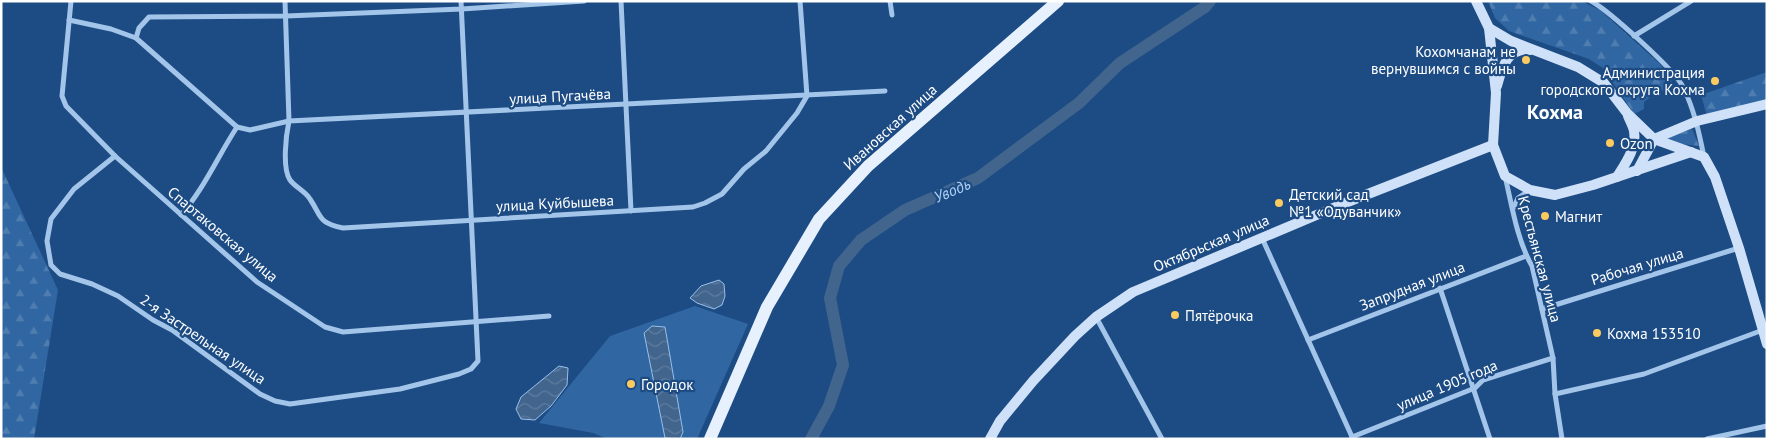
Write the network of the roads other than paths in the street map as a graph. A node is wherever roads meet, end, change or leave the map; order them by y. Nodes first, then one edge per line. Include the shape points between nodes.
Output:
1 (71, 1) edge
2 (285, 1) edge
3 (461, 1) edge
4 (584, 1) edge
5 (621, 1) edge
6 (800, 1) edge
7 (890, 1) edge
8 (1058, 1) edge
9 (1476, 1) edge
10 (1591, 1) edge
11 (1691, 1) edge
12 (462, 9) junction
13 (892, 15) dead end
14 (286, 16) junction
15 (69, 20) junction
16 (1489, 28) junction
17 (1634, 36) junction
18 (136, 38) junction
19 (1536, 51) junction
20 (885, 91) dead end
21 (1496, 92) junction
22 (807, 96) junction
23 (1767, 104) edge
24 (626, 105) junction
25 (466, 113) junction
26 (1627, 113) junction
27 (288, 121) junction
28 (1697, 121) junction
29 (237, 127) junction
30 (1654, 139) junction
31 (1493, 145) junction
32 (1691, 152) junction
33 (115, 156) junction
34 (1704, 157) junction
35 (1637, 170) junction
36 (1505, 176) junction
37 (1617, 177) junction
38 (1530, 190) junction
39 (1512, 209) junction
40 (631, 210) junction
41 (181, 215) junction
42 (472, 220) junction
43 (1262, 238) junction
44 (1739, 248) junction
45 (1526, 256) junction
46 (1440, 288) junction
47 (1542, 309) junction
48 (549, 316) dead end
49 (1096, 317) junction
50 (476, 322) junction
51 (1763, 330) junction
52 (1308, 340) junction
53 (1767, 344) edge
54 (1553, 358) junction
55 (1474, 388) junction
56 (1555, 394) junction
57 (1767, 426) edge
58 (1352, 438) edge
59 (710, 439) edge
60 (990, 439) edge
61 (1162, 439) edge
62 (1490, 439) edge
63 (1562, 439) edge
64 (1707, 439) edge

1 - 15 street
2 - 14 street
3 - 12 street
4 - 12 street
5 - 24 street
6 - 22 street
7 - 13 street
8 - 59 main road, Ивановская улица via 868,166 819,219 767,307
9 - 16 main road
10 - 17 street
11 - 17 street
12 - 14 street
12 - 25 street
14 - 18 street via 150,16 139,28
14 - 27 street
15 - 18 street
15 - 33 street, Спартаковская улица via 62,96 66,106
16 - 19 main road
16 - 21 main road
17 - 28 street via 1682,85
18 - 29 street
19 - 21 main road via 1516,51 1510,56
19 - 26 main road via 1578,67 1604,83
20 - 22 street, улица Пугачёва
21 - 31 main road
22 - 24 street, улица Пугачёва
22 - 40 street, улица Куйбышева via 766,151 744,169 722,194 693,207
23 - 28 main road
24 - 25 street, улица Пугачёва
24 - 40 street
25 - 27 street, улица Пугачёва
25 - 42 street
26 - 30 main road
26 - 37 main road via 1634,132 1633,146
27 - 29 street, улица Пугачёва via 250,130
27 - 42 street, улица Куйбышева via 286,168 290,179 309,198 318,216 329,225 343,228
28 - 30 main road
28 - 34 street
29 - 41 street
30 - 32 main road
30 - 35 main road
31 - 36 main road
31 - 43 main road, Октябрьская улица
32 - 34 main road
32 - 35 main road
33 - 41 street, Спартаковская улица
33 - 50 street, 2-я Застрельная улица via 74,189 51,220 47,241 52,265 60,274 118,296 172,330 260,394 275,401 290,404 400,389 459,374 471,369 478,361
34 - 44 main road via 1715,177
35 - 37 main road
36 - 38 main road
36 - 39 street, Крестьянская улица
37 - 38 main road via 1555,195
38 - 39 street via 1518,198
39 - 45 street, Крестьянская улица
40 - 42 street, улица Куйбышева
41 - 50 street, Спартаковская улица via 257,282 325,327 343,332
42 - 50 street
43 - 49 main road, Октябрьская улица via 1133,292
43 - 52 street
44 - 47 street, Рабочая улица
44 - 51 main road
45 - 46 street, Запрудная улица
45 - 47 street, Крестьянская улица via 1532,266
46 - 52 street, Запрудная улица
46 - 55 street
47 - 54 street, Крестьянская улица
48 - 50 street, Спартаковская улица
49 - 60 main road, Октябрьская улица via 1033,381 1000,421
49 - 61 street
51 - 53 main road
51 - 56 street via 1644,374
52 - 58 street
54 - 55 street, улица 1905 года via 1483,380
54 - 56 street, Крестьянская улица
55 - 58 street, улица 1905 года
55 - 62 street
56 - 63 street, Крестьянская улица
57 - 64 street

